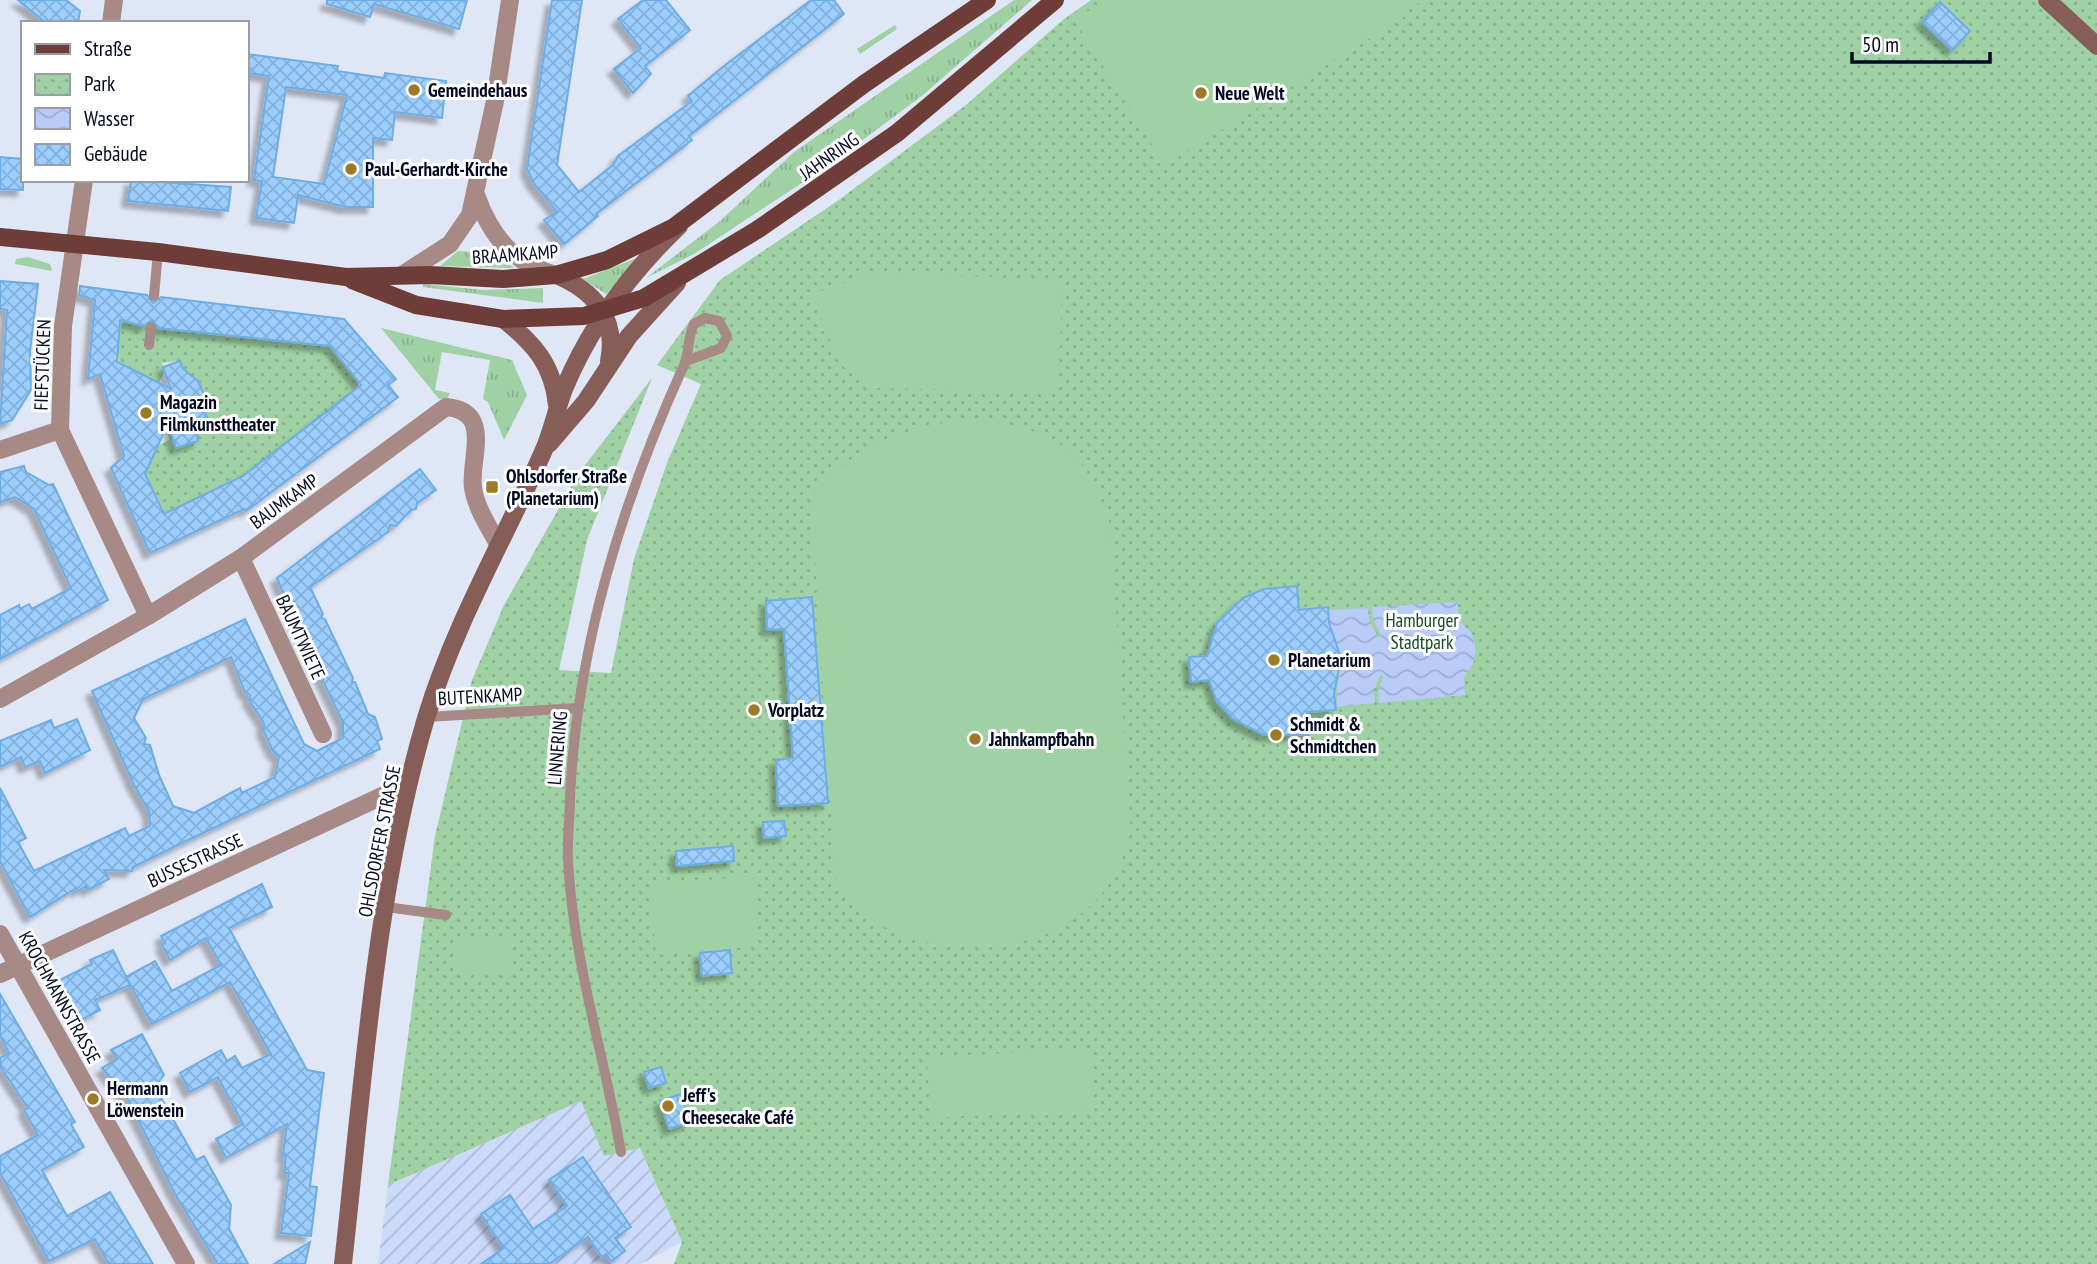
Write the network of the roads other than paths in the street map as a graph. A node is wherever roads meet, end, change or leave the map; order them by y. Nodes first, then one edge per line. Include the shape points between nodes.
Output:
1 (114, 0) edge
2 (510, 0) edge
3 (988, 0) edge
4 (1055, 0) edge
5 (2047, 0) edge
6 (111, 21) edge
7 (2097, 46) edge
8 (744, 174) joint
9 (85, 182) edge
10 (476, 195) junction
11 (690, 216) junction
12 (0, 237) edge
13 (74, 243) junction
14 (158, 252) junction
15 (688, 274) junction
16 (402, 275) junction
17 (556, 275) junction
18 (346, 277) junction
19 (154, 296) dead end
20 (604, 312) junction
21 (503, 320) junction
22 (151, 327) dead end
23 (149, 345) dead end
24 (686, 361) junction
25 (609, 364) junction
26 (557, 408) junction
27 (60, 430) junction
28 (0, 450) edge
29 (544, 450) junction
30 (498, 544) junction
31 (241, 558) junction
32 (148, 616) junction
33 (0, 699) edge
34 (578, 708) junction
35 (427, 717) junction
36 (323, 734) dead end
37 (408, 784) junction
38 (386, 907) junction
39 (446, 915) dead end
40 (0, 934) edge
41 (18, 966) junction
42 (0, 974) edge
43 (621, 1152) dead end
44 (186, 1264) edge
45 (343, 1264) edge

1 - 6 street
2 - 10 street
3 - 8 main road, JAHNRING via 864,84
4 - 15 main road, JAHNRING via 897,133
5 - 7 street
8 - 11 main road, BRAAMKAMP
9 - 13 street, FIEFSTÜCKEN
10 - 16 street via 458,237
10 - 17 street via 491,231 505,248 534,268
11 - 17 main road, BRAAMKAMP via 624,253
11 - 20 street, OHLSDORFER STRASSE via 646,259
12 - 13 main road, BRAAMKAMP
13 - 14 main road, BRAAMKAMP
13 - 27 street, FIEFSTÜCKEN via 62,326
14 - 18 main road, BRAAMKAMP
14 - 19 lane
15 - 20 main road, JAHNRING via 644,298
15 - 25 street, OHLSDORFER STRASSE via 661,298
16 - 17 main road, BRAAMKAMP via 503,279
16 - 18 main road, BRAAMKAMP
17 - 20 street via 587,292
18 - 21 main road, BRAAMKAMP via 416,305
20 - 21 main road, BRAAMKAMP
20 - 25 street via 611,333
20 - 26 street, OHLSDORFER STRASSE
21 - 26 street via 545,360
22 - 23 lane
24 - 24 lane, LINNERING via 721,348 727,335 719,321 705,318 694,324
24 - 34 lane, LINNERING via 646,451 609,560
25 - 29 street, OHLSDORFER STRASSE via 586,401
26 - 29 street, OHLSDORFER STRASSE
27 - 28 street
27 - 32 street, FIEFSTÜCKEN
29 - 30 street, OHLSDORFER STRASSE
30 - 31 street, BAUMKAMP via 473,487 477,429 467,415 446,407
30 - 35 street, OHLSDORFER STRASSE via 460,621
31 - 32 street, BAUMKAMP
31 - 36 street, BAUMTWIETE
32 - 33 street, BAUMKAMP
34 - 35 lane, BUTENKAMP
34 - 43 lane, LINNERING via 568,859 583,984
35 - 37 street, OHLSDORFER STRASSE
37 - 38 street, OHLSDORFER STRASSE
37 - 41 street, BUSSESTRASSE
38 - 39 lane
38 - 45 street, OHLSDORFER STRASSE
40 - 41 street, KROCHMANNSTRASSE
41 - 42 street, BUSSESTRASSE
41 - 44 street, KROCHMANNSTRASSE

